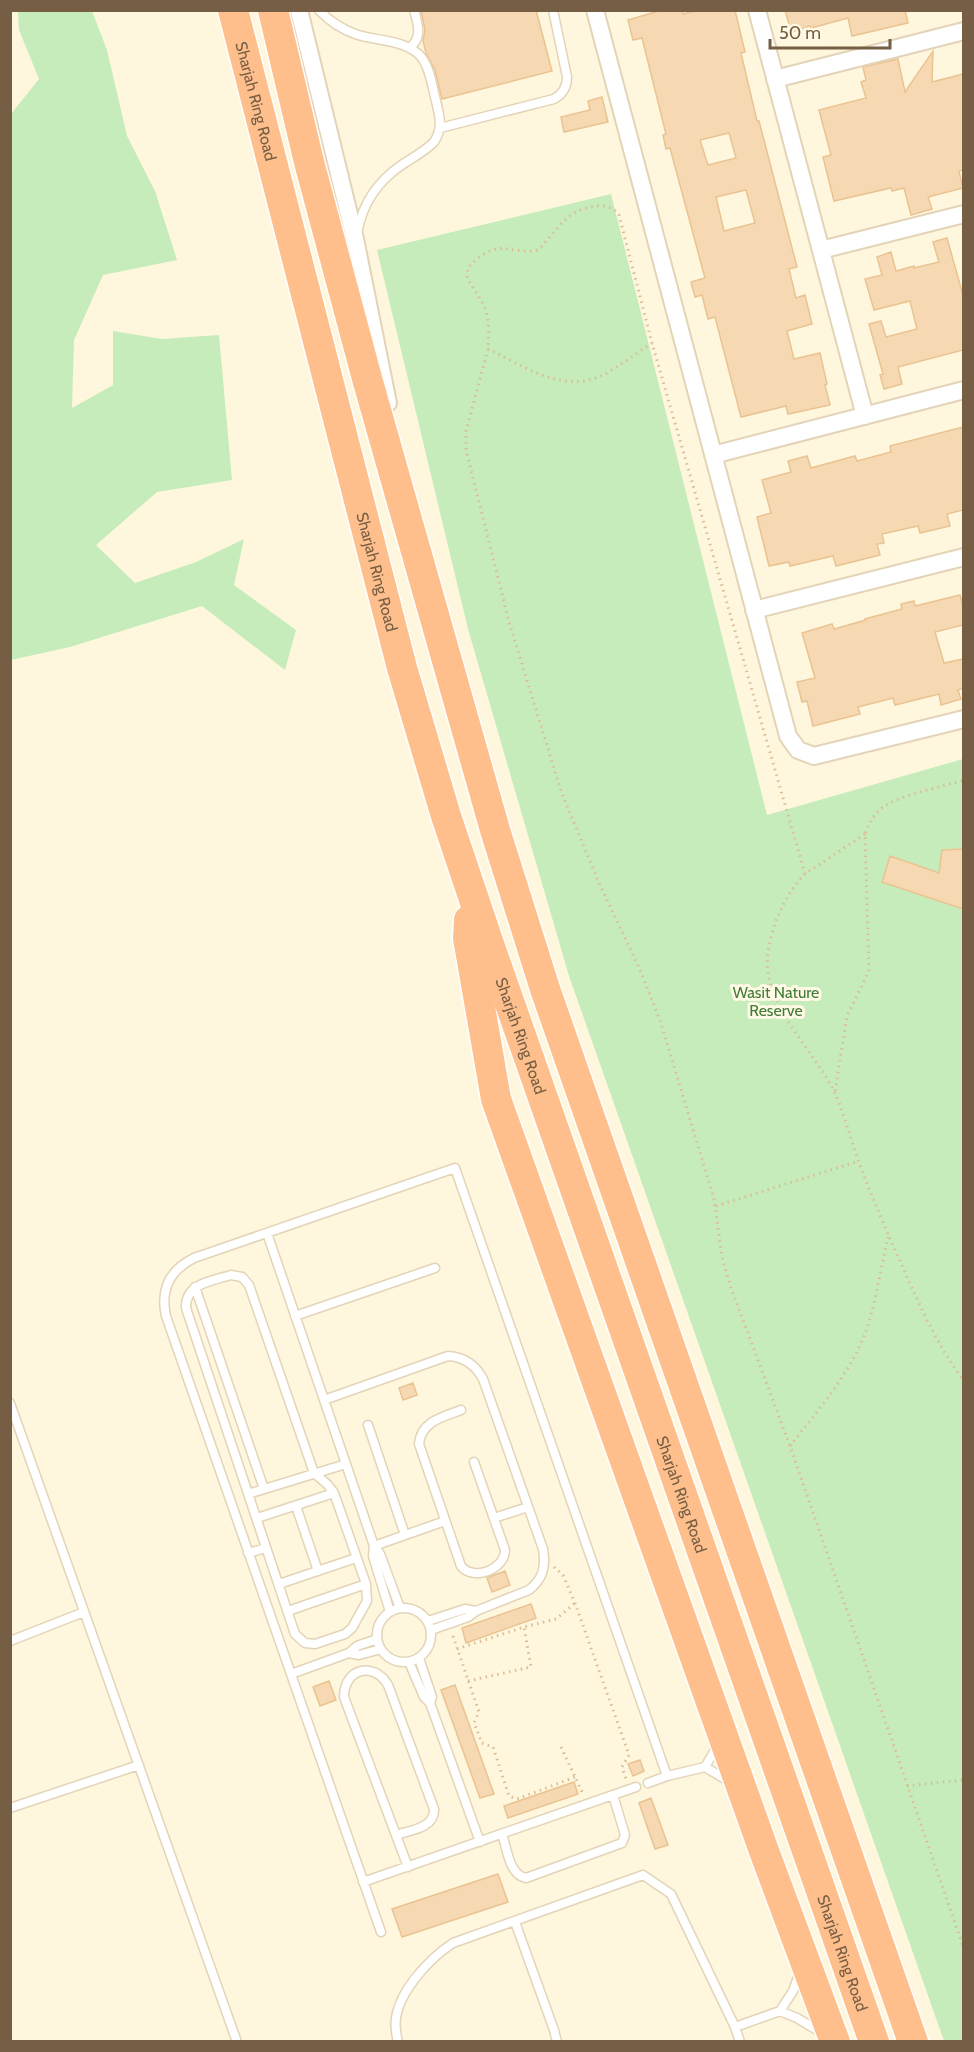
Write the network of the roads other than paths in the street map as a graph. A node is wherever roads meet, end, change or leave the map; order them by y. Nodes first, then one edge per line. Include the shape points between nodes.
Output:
1 (233, 10) edge
2 (273, 10) edge
3 (299, 10) edge
4 (319, 10) edge
5 (414, 10) edge
6 (553, 10) edge
7 (595, 10) edge
8 (757, 10) edge
9 (963, 31) edge
10 (409, 48) junction
11 (776, 79) junction
12 (440, 128) junction
13 (963, 214) edge
14 (355, 239) junction
15 (821, 250) junction
16 (963, 390) edge
17 (865, 416) junction
18 (713, 455) junction
19 (399, 490) junction
20 (963, 557) edge
21 (754, 610) junction
22 (963, 719) edge
23 (470, 890) junction
24 (267, 1233) junction
25 (435, 1268) dead end
26 (195, 1287) junction
27 (295, 1316) junction
28 (324, 1400) junction
29 (10, 1403) edge
30 (461, 1410) dead end
31 (368, 1425) dead end
32 (474, 1462) dead end
33 (346, 1464) junction
34 (314, 1473) junction
35 (264, 1489) junction
36 (248, 1494) junction
37 (334, 1494) junction
38 (296, 1506) junction
39 (528, 1507) junction
40 (257, 1518) junction
41 (494, 1518) junction
42 (445, 1521) junction
43 (405, 1535) junction
44 (374, 1546) junction
45 (266, 1548) junction
46 (248, 1553) junction
47 (356, 1557) junction
48 (318, 1571) junction
49 (279, 1584) junction
50 (366, 1584) junction
51 (400, 1608) junction
52 (288, 1611) junction
53 (476, 1611) junction
54 (84, 1612) junction
55 (390, 1612) junction
56 (430, 1626) junction
57 (377, 1639) junction
58 (10, 1641) edge
59 (381, 1649) junction
60 (350, 1653) junction
61 (419, 1658) junction
62 (409, 1662) junction
63 (291, 1674) junction
64 (430, 1703) junction
65 (722, 1735) junction
66 (139, 1765) junction
67 (705, 1767) junction
68 (667, 1776) junction
69 (648, 1783) dead end
70 (633, 1788) road end
71 (742, 1791) junction
72 (613, 1795) junction
73 (10, 1808) edge
74 (502, 1834) junction
75 (396, 1835) junction
76 (480, 1842) junction
77 (408, 1867) junction
78 (363, 1882) junction
79 (515, 1922) junction
80 (381, 1932) dead end
81 (805, 1961) junction
82 (780, 2011) junction
83 (735, 2027) junction
84 (834, 2040) edge
85 (237, 2042) edge
86 (398, 2042) edge
87 (557, 2042) edge
88 (740, 2042) edge
89 (874, 2042) edge
90 (913, 2042) edge

1 - 23 highway, Sharjah Ring Road via 388,615
2 - 19 highway via 312,173
3 - 14 street
4 - 10 lane via 349,31
5 - 10 lane via 419,34
6 - 12 lane via 567,77 563,93 554,99
7 - 18 street
8 - 11 street
9 - 11 street
10 - 12 lane via 417,52 427,67
11 - 15 street
12 - 14 lane via 429,147 380,183 363,208
13 - 15 street
14 - 19 street via 391,419
15 - 17 street
16 - 17 street
17 - 18 street
18 - 21 street
19 - 90 highway via 544,989
20 - 21 street
21 - 22 street via 788,736 798,750 823,755
23 - 65 highway via 468,938 496,1099
23 - 89 highway, Sharjah Ring Road
24 - 27 lane
24 - 46 lane via 183,1263 164,1292 166,1316
24 - 68 lane via 456,1168
25 - 27 lane
26 - 34 lane via 231,1275 246,1280
26 - 35 lane
26 - 36 lane via 187,1296 186,1308
27 - 28 lane
28 - 33 lane
28 - 39 lane via 439,1358 465,1360 483,1378
29 - 54 lane
30 - 42 lane via 433,1421 420,1437
31 - 43 lane
32 - 41 lane
33 - 34 lane
33 - 44 lane
34 - 35 lane
34 - 37 lane
35 - 36 lane
36 - 40 lane
37 - 38 lane
37 - 47 lane
38 - 40 lane
38 - 48 lane
39 - 41 lane
39 - 53 lane via 545,1559 541,1576 530,1590
40 - 45 lane
41 - 42 lane via 505,1550 504,1560 473,1574 461,1566
42 - 43 lane
43 - 44 lane
44 - 51 lane
44 - 55 lane via 373,1556
45 - 46 lane
45 - 49 lane
46 - 63 lane
47 - 48 lane
47 - 50 lane
48 - 49 lane
49 - 52 lane
50 - 52 lane
50 - 52 lane via 365,1606 345,1634 315,1644 305,1643 295,1634
51 - 55 lane
51 - 56 lane via 416,1610
53 - 56 lane via 449,1624
53 - 56 lane via 465,1609
54 - 58 lane
54 - 66 lane
55 - 57 lane via 379,1623
56 - 61 lane via 429,1646
57 - 59 lane
57 - 60 lane
59 - 60 lane via 359,1655
59 - 62 lane via 393,1660
60 - 63 lane
61 - 62 lane
61 - 64 lane via 431,1694
62 - 64 lane
63 - 78 lane
64 - 76 lane
65 - 67 lane
65 - 71 highway
66 - 73 lane
66 - 85 lane
67 - 68 lane
67 - 71 lane
68 - 69 lane
70 - 72 lane
71 - 81 highway
72 - 74 lane
72 - 74 lane via 624,1841 588,1856 522,1878 514,1871
74 - 76 lane
75 - 75 lane via 344,1697 351,1676 364,1670 379,1673 388,1685 434,1809 429,1823
75 - 77 lane
76 - 77 lane
77 - 78 lane
78 - 80 lane
79 - 83 lane via 644,1875 671,1893
79 - 86 lane via 453,1943 433,1957 399,2006
79 - 87 lane
81 - 82 lane
81 - 84 highway
82 - 83 lane
82 - 84 lane
83 - 88 lane

